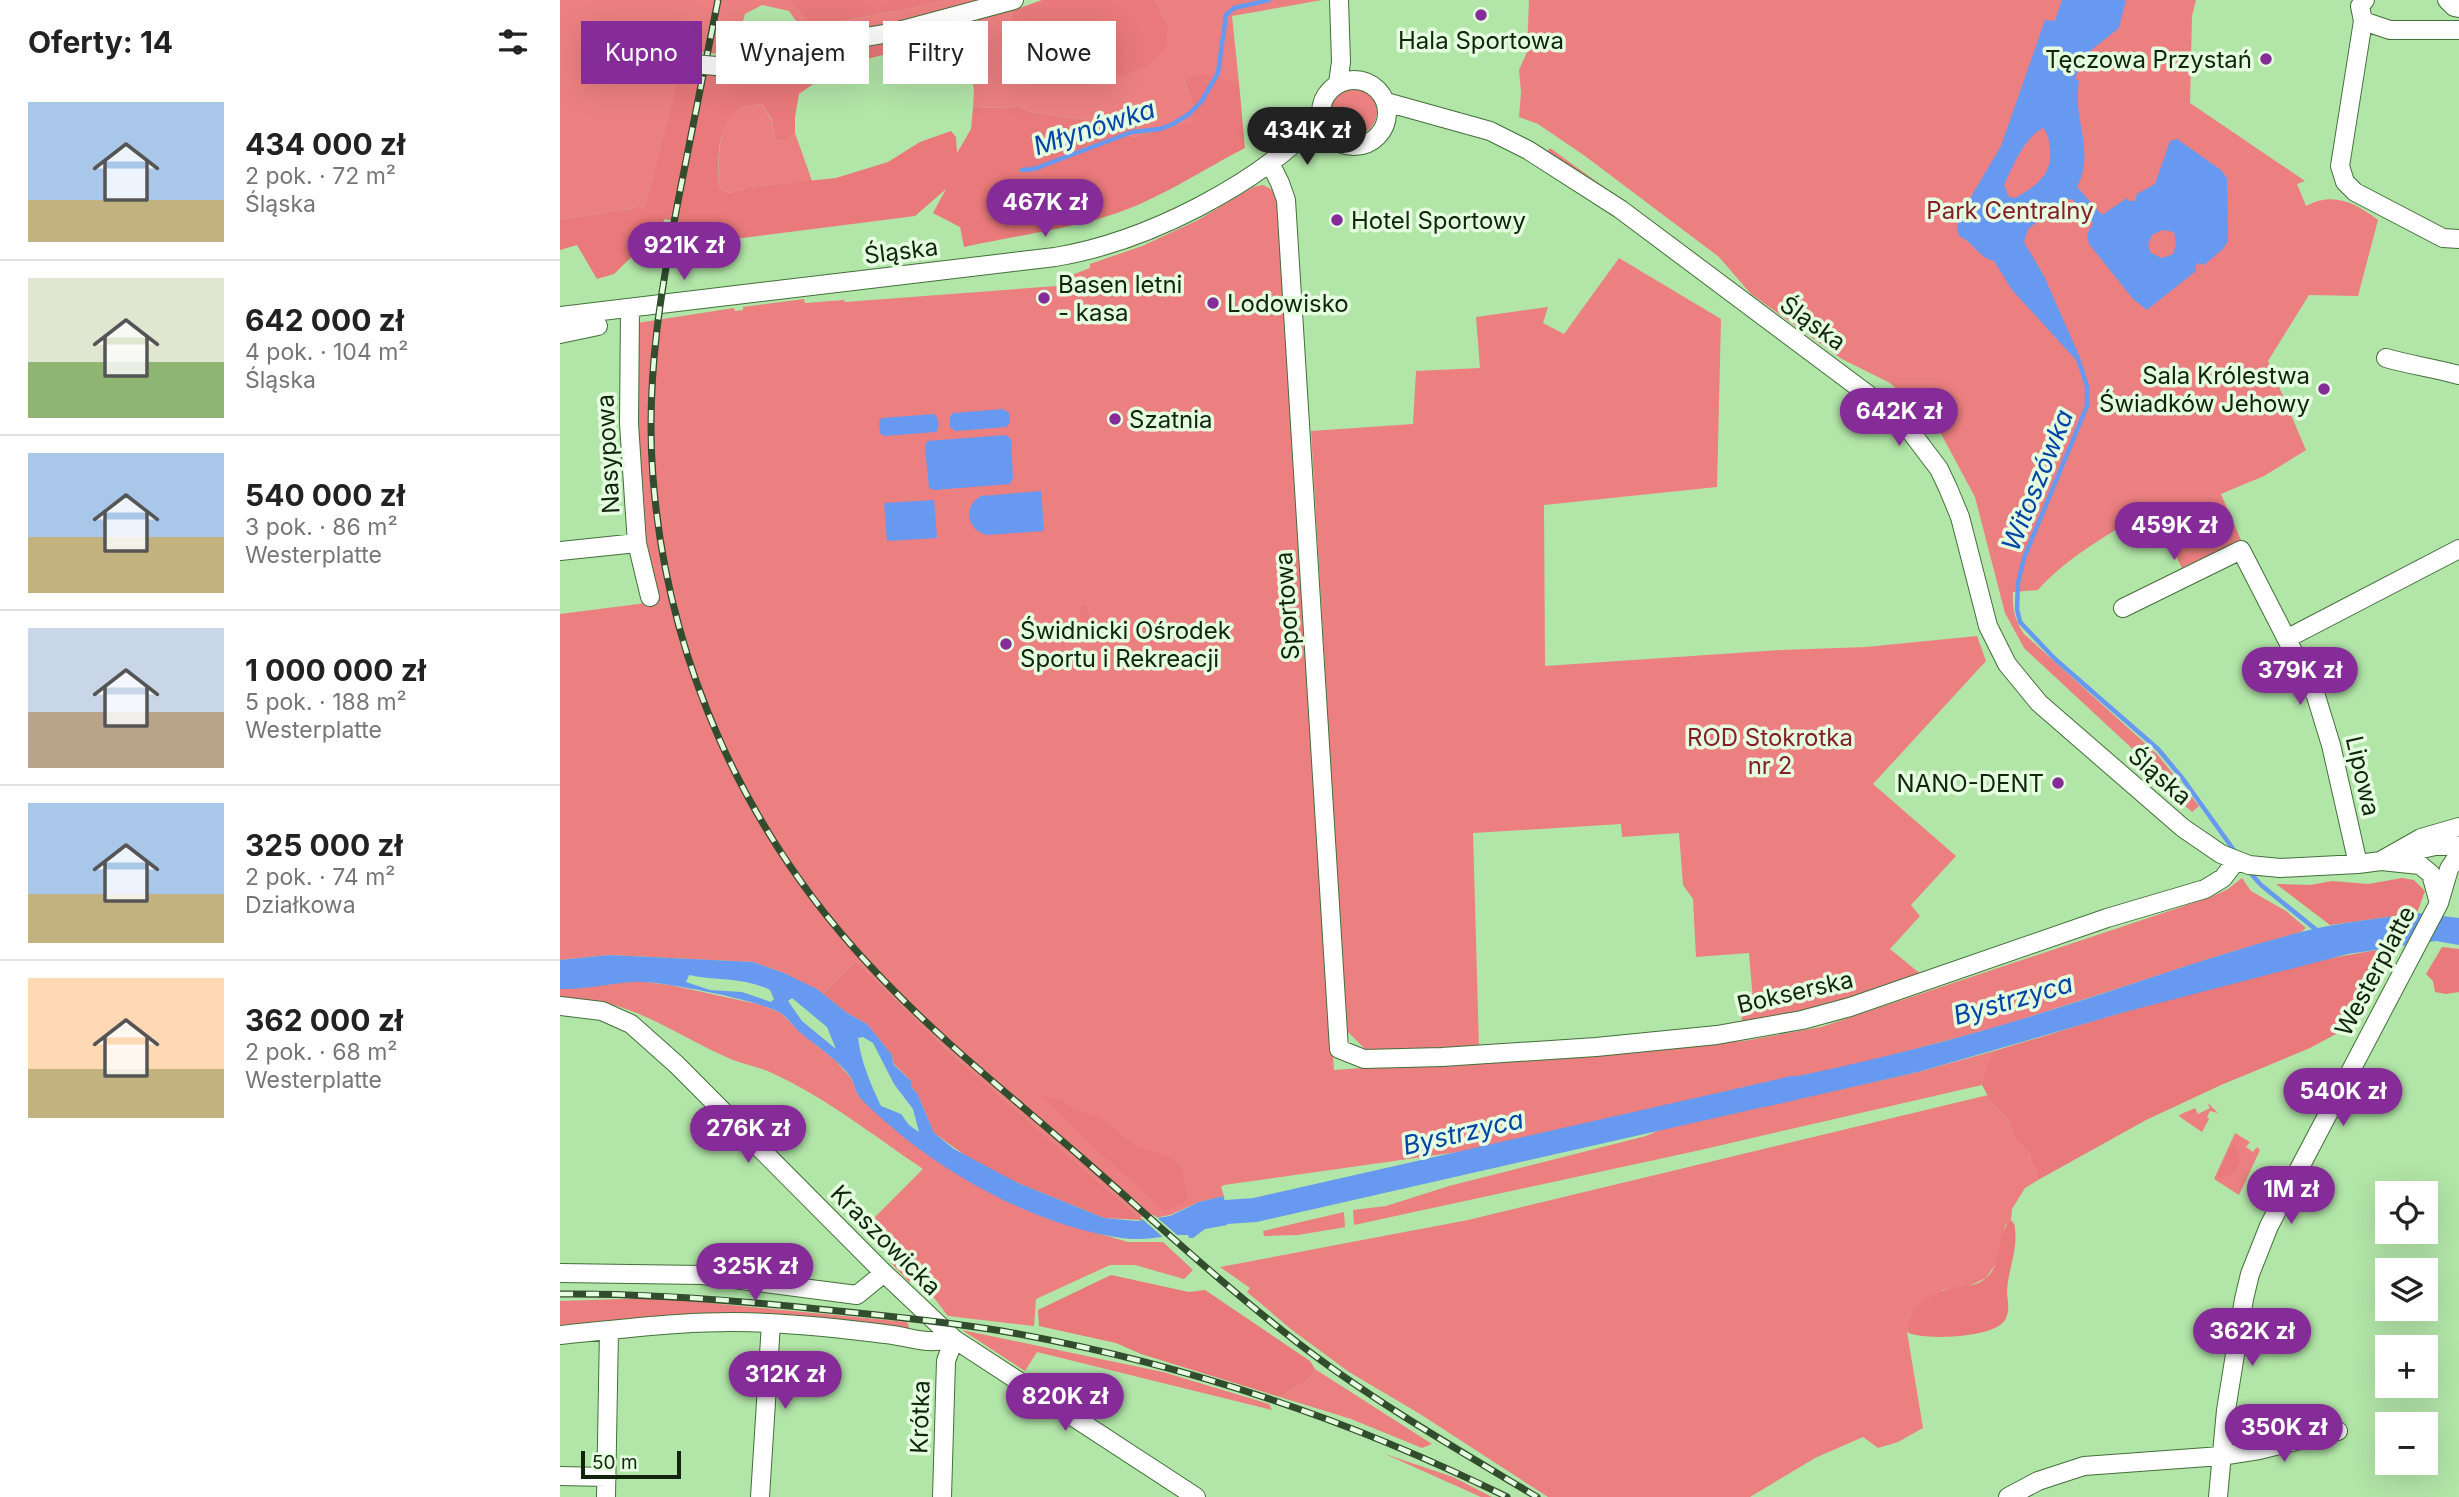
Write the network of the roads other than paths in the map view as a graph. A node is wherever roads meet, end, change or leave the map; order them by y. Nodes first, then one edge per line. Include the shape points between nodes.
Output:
1 (1014, 0) edge
2 (1339, 0) edge
3 (2365, 0) edge
4 (2447, 0) edge
5 (2459, 8) edge
6 (2363, 21) junction
7 (1341, 30) junction
8 (2459, 30) edge
9 (702, 65) edge
10 (1363, 80) junction
11 (1338, 83) junction
12 (1386, 102) junction
13 (1321, 118) junction
14 (1439, 118) junction
15 (1382, 132) junction
16 (1333, 138) junction
17 (1269, 163) junction
18 (2459, 239) edge
19 (630, 308) junction
20 (560, 316) edge
21 (597, 326) dead end
22 (560, 334) edge
23 (2386, 358) dead end
24 (2459, 375) edge
25 (637, 543) junction
26 (2459, 549) edge
27 (560, 551) edge
28 (650, 597) dead end
29 (2123, 608) dead end
30 (2288, 638) junction
31 (2459, 827) edge
32 (2459, 846) edge
33 (2459, 854) edge
34 (2385, 859) junction
35 (2236, 861) junction
36 (2358, 864) junction
37 (2459, 881) edge
38 (2439, 903) junction
39 (560, 1006) edge
40 (1339, 1049) joint
41 (560, 1273) edge
42 (884, 1273) junction
43 (771, 1323) junction
44 (609, 1330) junction
45 (560, 1335) edge
46 (954, 1339) junction
47 (2338, 1431) dead end
48 (2221, 1457) junction
49 (560, 1476) edge
50 (607, 1477) junction
51 (606, 1497) edge
52 (760, 1497) edge
53 (942, 1497) edge
54 (1196, 1497) edge
55 (2008, 1497) edge
56 (2218, 1497) edge

1 - 9 street, bridge via 895,32 716,66
2 - 7 street
3 - 6 street via 2360,6
4 - 5 street
6 - 8 street via 2390,30
6 - 18 street via 2340,166 2345,182 2355,192 2443,238
7 - 10 street
7 - 11 street
10 - 11 street
10 - 12 street via 1381,92
11 - 13 street via 1324,98
12 - 14 street, Śląska
12 - 15 street
13 - 16 street
13 - 17 street, Śląska
14 - 15 street, Śląska via 1404,122
14 - 35 street, Śląska via 1512,140 1597,194 1902,420 1948,488 1988,626 2007,664 2039,703 2150,800 2183,828
15 - 16 street via 1364,145 1342,144
16 - 17 street, Śląska
17 - 19 street, Śląska via 1190,212 1075,254
17 - 40 street, Sportowa via 1280,183 1287,213
19 - 20 street, Śląska
19 - 25 street, Nasypowa via 629,423
21 - 22 street
23 - 24 street
25 - 27 street
25 - 28 street, Nasypowa
26 - 30 street
29 - 30 street, Lipowa via 2241,550
30 - 36 street, Lipowa via 2316,696
31 - 34 street, Śląska via 2421,838
32 - 34 street, Śląska via 2435,846
33 - 38 street, Westerplatte via 2449,869
34 - 36 street, Śląska
34 - 38 street via 2426,869
35 - 36 street, Śląska via 2280,868
35 - 40 street, Bokserska via 2223,878 2205,889 1802,1020 1717,1035 1441,1057 1364,1059
37 - 38 street, Westerplatte
38 - 48 street, Westerplatte via 2269,1226 2250,1274
39 - 42 street, Kraszowicka via 611,1014 642,1033
41 - 42 street via 702,1275 857,1295
42 - 46 street, Kraszowicka
43 - 44 street via 718,1321
43 - 46 street via 915,1341
43 - 52 street
44 - 45 street
44 - 50 street
46 - 53 street, Krótka via 946,1360
46 - 54 street, Kraszowicka
47 - 48 street
48 - 55 street via 2084,1466 2038,1480
48 - 56 street, Westerplatte
49 - 50 street
50 - 51 street

